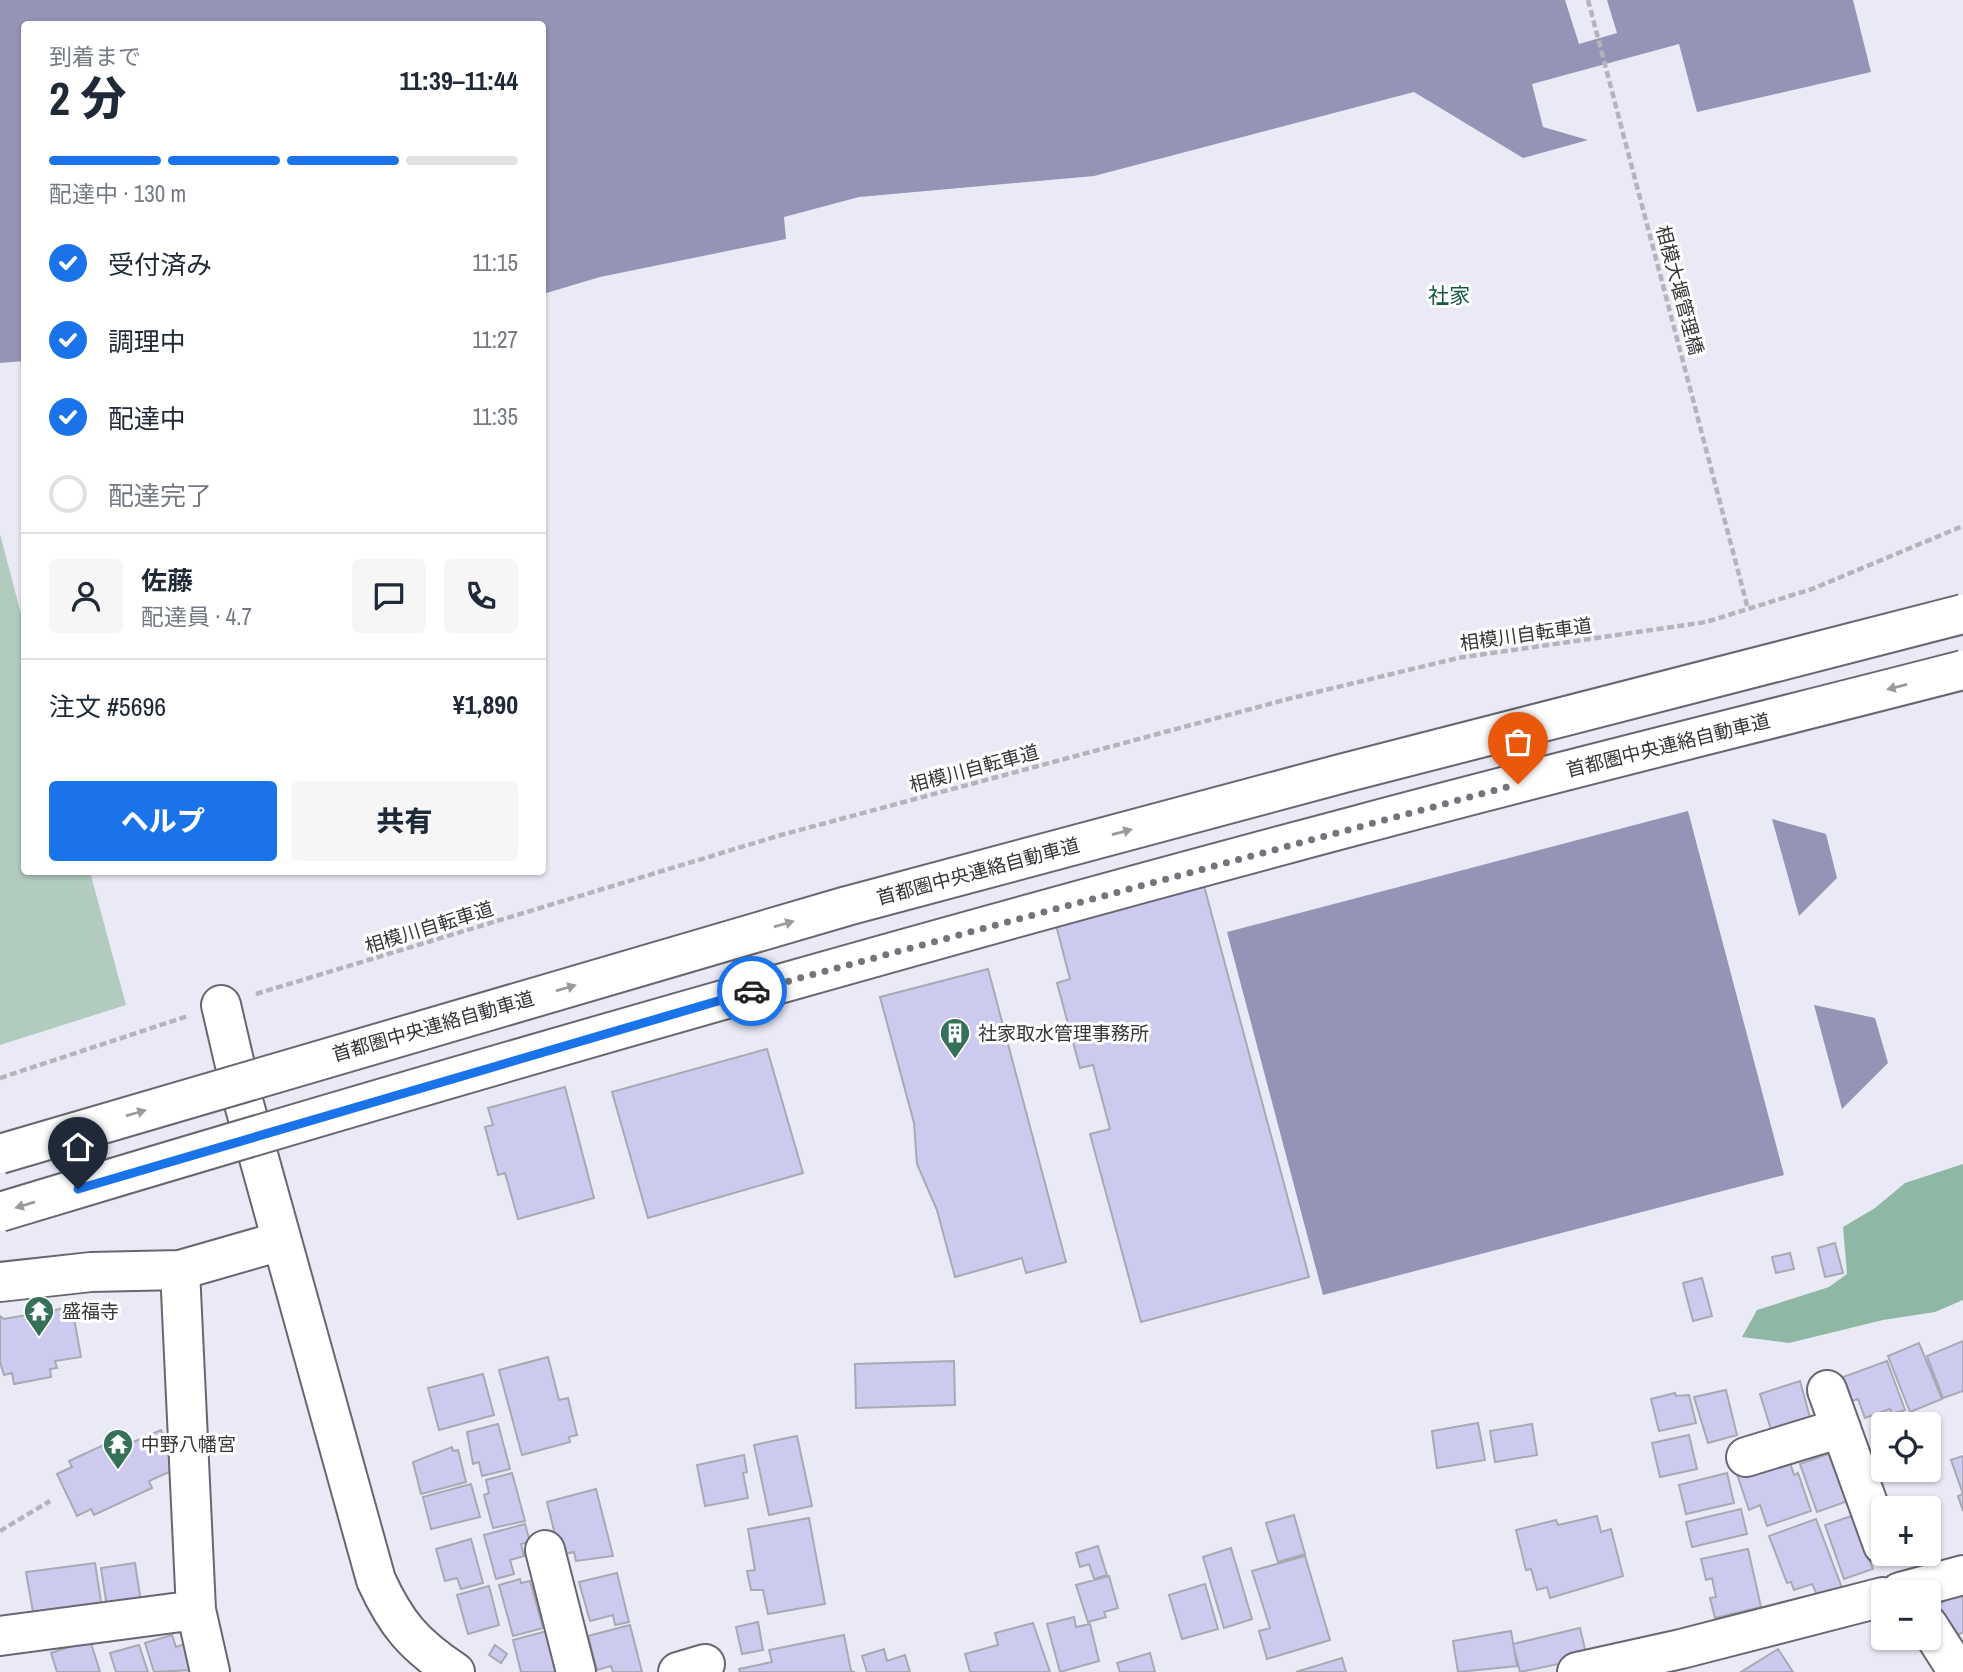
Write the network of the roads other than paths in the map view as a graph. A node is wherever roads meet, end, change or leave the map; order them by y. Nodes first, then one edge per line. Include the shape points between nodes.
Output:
1 (1963, 614) edge
2 (1963, 670) edge
3 (221, 1005) road end
4 (0, 1154) edge
5 (0, 1212) edge
6 (281, 1241) junction
7 (180, 1270) junction
8 (0, 1282) edge
9 (1828, 1390) dead end
10 (1841, 1428) junction
11 (1746, 1457) dead end
12 (1871, 1512) edge
13 (545, 1550) dead end
14 (1963, 1575) edge
15 (1941, 1581) edge
16 (1871, 1601) edge
17 (196, 1610) junction
18 (0, 1636) edge
19 (1941, 1645) edge
20 (1686, 1660) edge
21 (210, 1672) edge
22 (455, 1672) edge
23 (576, 1672) edge
24 (1577, 1672) edge
25 (1958, 1672) edge

4 -> 1 main road, 首都圏中央連絡自動車道, bridge via 847,906
2 -> 5 main road, 首都圏中央連絡自動車道, bridge via 1361,824 864,959
3 - 6 main road
6 - 7 main road
6 - 22 main road via 376,1580 406,1634
7 - 8 main road via 91,1272
7 - 17 main road
9 - 10 main road
10 - 11 main road
10 - 12 main road
13 - 23 main road
14 - 15 main road
16 - 20 main road
17 - 18 main road
17 - 21 main road
19 - 25 main road
20 - 24 main road

